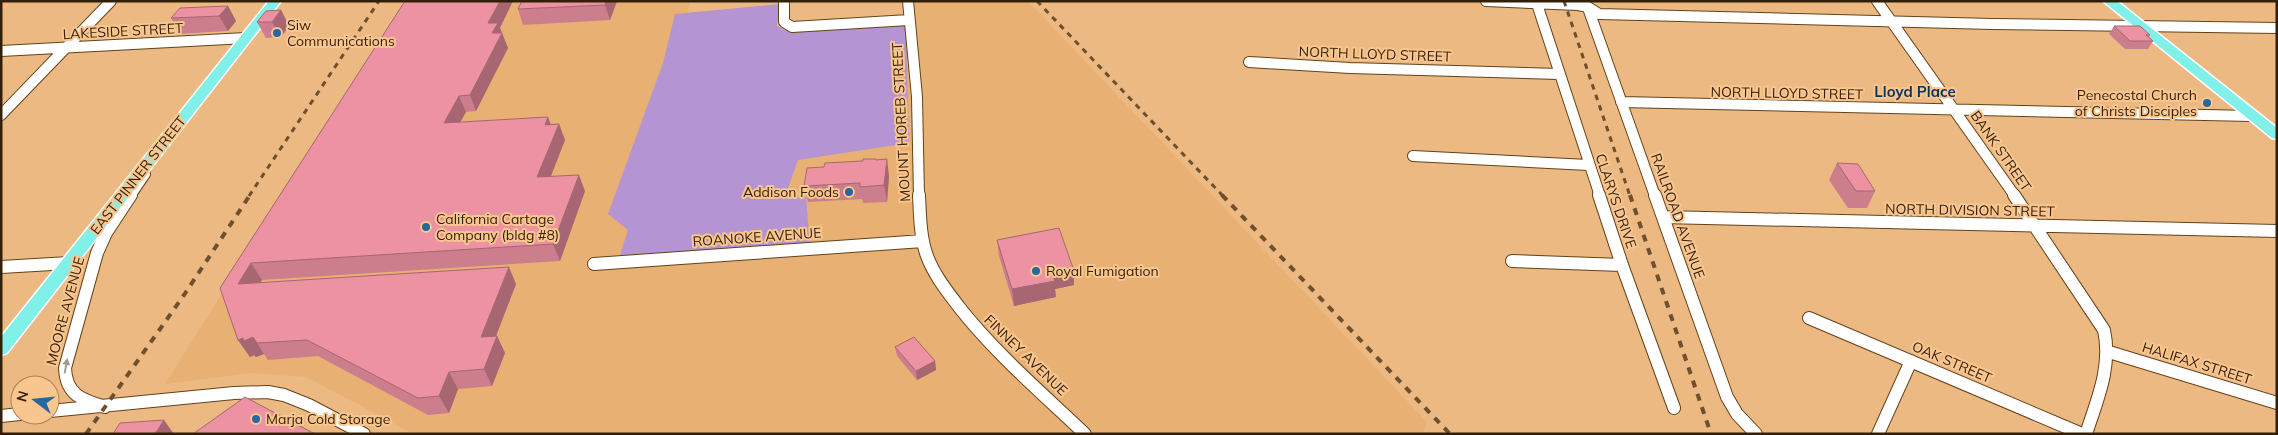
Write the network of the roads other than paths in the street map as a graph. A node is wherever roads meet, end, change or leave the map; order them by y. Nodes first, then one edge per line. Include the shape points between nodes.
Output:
1 (111, 1) edge
2 (274, 1) edge
3 (784, 1) edge
4 (908, 1) edge
5 (1486, 1) edge
6 (1877, 1) edge
7 (2109, 1) edge
8 (1536, 2) edge
9 (1586, 4) edge
10 (909, 20) junction
11 (1891, 21) junction
12 (2141, 26) junction
13 (2277, 28) edge
14 (246, 38) junction
15 (67, 47) junction
16 (1, 51) edge
17 (1250, 62) dead end
18 (1559, 74) junction
19 (1622, 102) junction
20 (1956, 111) junction
21 (1, 115) edge
22 (2251, 116) junction
23 (174, 130) junction
24 (2277, 135) edge
25 (1413, 156) dead end
26 (1588, 165) junction
27 (1663, 217) junction
28 (2036, 226) junction
29 (2277, 231) edge
30 (923, 241) junction
31 (1512, 261) dead end
32 (69, 263) junction
33 (594, 264) dead end
34 (1622, 265) junction
35 (1, 268) edge
36 (1809, 318) dead end
37 (1, 350) edge
38 (2109, 352) junction
39 (1911, 361) junction
40 (2277, 402) edge
41 (105, 407) junction
42 (1674, 408) dead end
43 (60, 411) edge
44 (364, 434) edge
45 (1086, 434) edge
46 (1756, 434) edge
47 (1878, 434) edge
48 (2082, 434) edge
49 (2086, 434) edge

1 - 15 street
2 - 14 main road, EAST PINNER STREET
3 - 10 street via 784,22 799,28
4 - 10 street, MOUNT HOREB STREET
5 - 8 street
6 - 11 street, BANK STREET
7 - 12 main road
8 - 9 street
8 - 18 street, CLARYS DRIVE
9 - 11 street via 1599,14
9 - 19 street, RAILROAD AVENUE
10 - 30 street, MOUNT HOREB STREET
11 - 12 street
11 - 20 street, BANK STREET
12 - 13 street
12 - 22 main road
14 - 15 street, LAKESIDE STREET
14 - 23 main road, EAST PINNER STREET
15 - 16 street, LAKESIDE STREET
15 - 21 street
17 - 18 street, NORTH LLOYD STREET
18 - 26 street, CLARYS DRIVE
19 - 20 street, NORTH LLOYD STREET
19 - 27 street, RAILROAD AVENUE
20 - 22 street, NORTH LLOYD STREET
20 - 28 street, BANK STREET
22 - 24 main road
23 - 32 main road, EAST PINNER STREET
41 -> 23 street, MOORE AVENUE via 72,394 67,387 65,368 103,240
25 - 26 street
26 - 34 street, CLARYS DRIVE
27 - 28 street, NORTH DIVISION STREET
27 - 46 street, RAILROAD AVENUE via 1728,398 1737,414
28 - 29 street, NORTH DIVISION STREET
28 - 38 street, BANK STREET via 2096,316 2104,330
30 - 33 street, ROANOKE AVENUE
30 - 45 street, FINNEY AVENUE via 934,272 982,336
31 - 34 street
32 - 35 street
32 - 37 main road, EAST PINNER STREET
34 - 42 street, CLARYS DRIVE
36 - 39 street, OAK STREET
38 - 40 street, HALIFAX STREET
38 - 49 street
39 - 47 street
39 - 48 street, OAK STREET
41 - 43 street, MOORE AVENUE
41 - 44 street, MOORE AVENUE via 268,392 308,405

